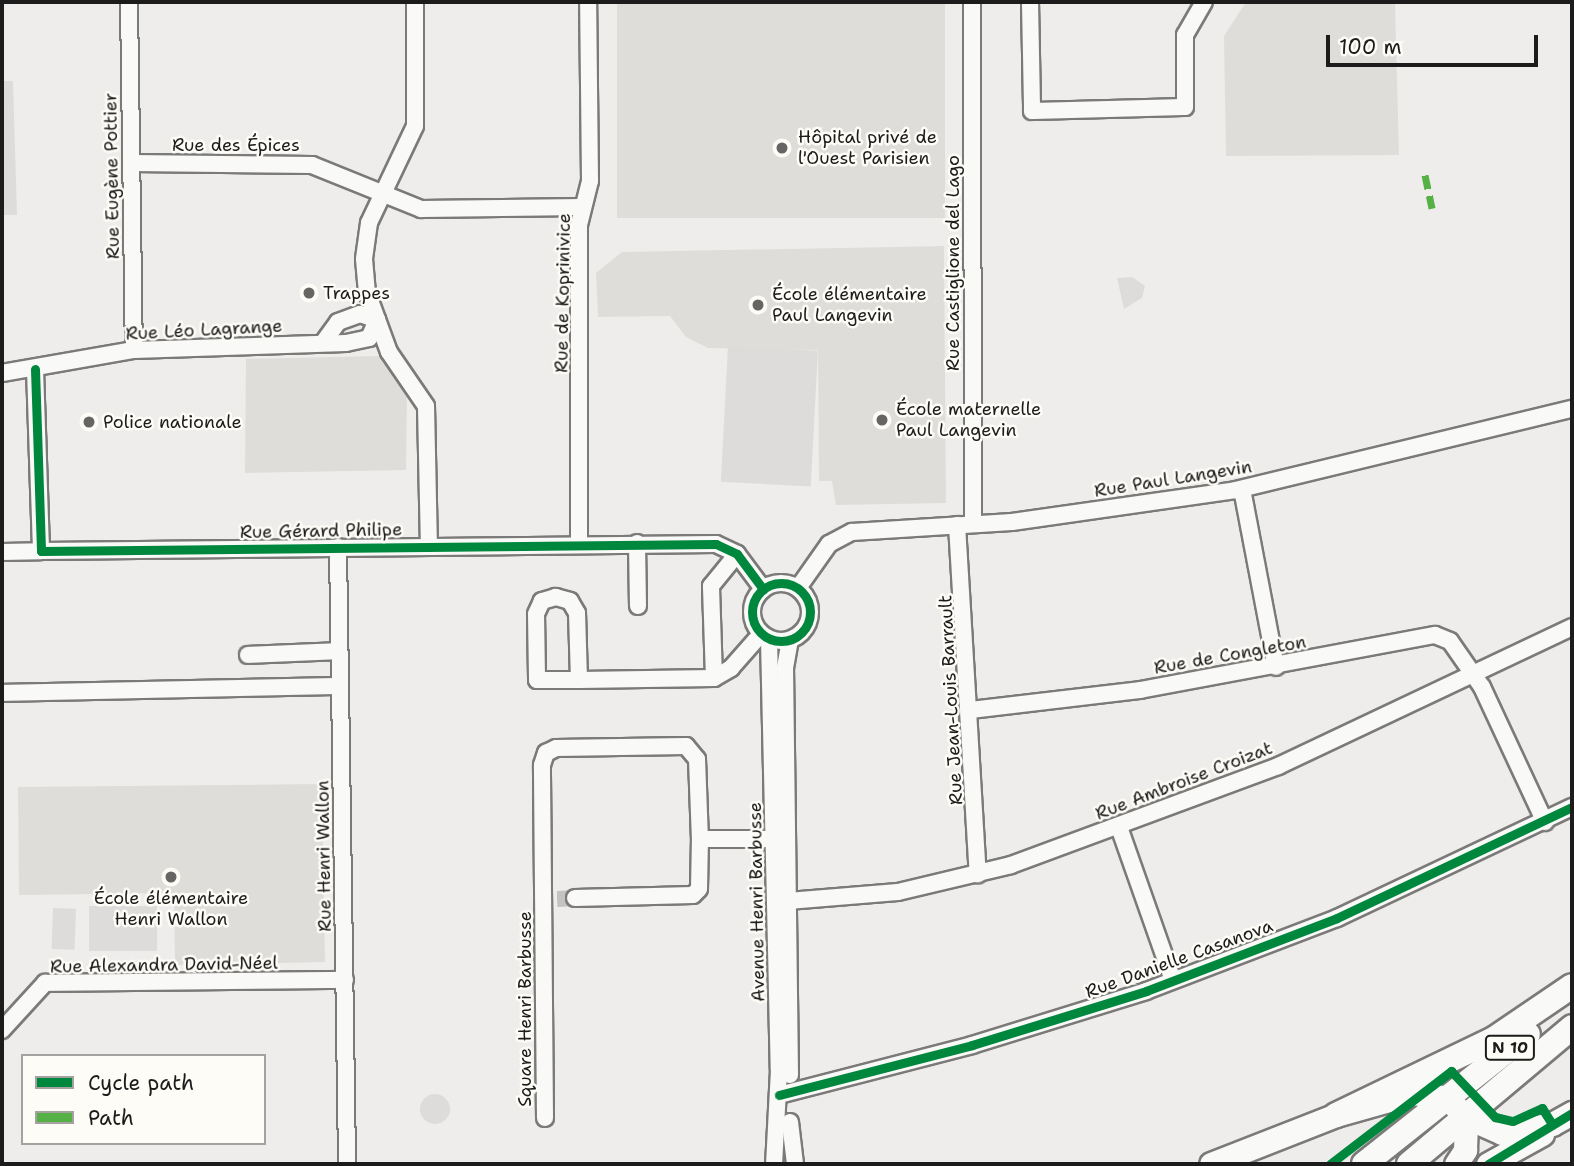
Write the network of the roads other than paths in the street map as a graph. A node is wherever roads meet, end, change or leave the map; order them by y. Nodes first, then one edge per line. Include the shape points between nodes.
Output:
1 (129, 2) edge
2 (415, 2) edge
3 (588, 2) edge
4 (972, 2) edge
5 (1030, 2) edge
6 (1204, 2) edge
7 (132, 163) junction
8 (383, 190) junction
9 (583, 207) junction
10 (377, 320) junction
11 (325, 340) junction
12 (134, 349) junction
13 (35, 369) junction
14 (2, 373) edge
15 (1572, 409) edge
16 (1242, 489) junction
17 (965, 524) junction
18 (636, 543) junction
19 (579, 544) junction
20 (429, 545) junction
21 (338, 547) junction
22 (41, 551) junction
23 (2, 552) edge
24 (737, 554) junction
25 (797, 588) junction
26 (763, 589) junction
27 (638, 606) dead end
28 (1572, 627) edge
29 (765, 636) junction
30 (790, 640) junction
31 (339, 651) junction
32 (712, 653) junction
33 (248, 655) dead end
34 (1276, 667) junction
35 (731, 668) junction
36 (713, 678) junction
37 (1474, 678) junction
38 (579, 680) junction
39 (340, 686) junction
40 (2, 693) edge
41 (970, 710) junction
42 (1572, 807) edge
43 (1545, 822) junction
44 (1119, 827) junction
45 (700, 839) junction
46 (774, 839) junction
47 (978, 874) junction
48 (575, 898) tunnel mouth
49 (788, 901) junction
50 (345, 980) junction
51 (1173, 981) junction
52 (1572, 986) edge
53 (1572, 1000) edge
54 (1572, 1027) edge
55 (2, 1030) edge
56 (785, 1094) junction
57 (1447, 1098) junction
58 (1572, 1113) edge
59 (1336, 1115) junction
60 (1466, 1117) junction
61 (545, 1118) dead end
62 (1552, 1124) junction
63 (347, 1164) edge
64 (774, 1164) edge
65 (795, 1164) edge
66 (1211, 1164) edge
67 (1364, 1164) edge
68 (1409, 1164) edge
69 (1456, 1164) edge
70 (1488, 1164) edge

1 - 7 street, Rue Eugène Pottier
2 - 8 street via 415,126
3 - 9 street, Rue de Koprinivice via 590,181
4 - 17 street, Rue Castiglione del Lago
5 - 6 street via 1032,111 1185,107 1185,35
7 - 8 street, Rue des Épices via 312,165
7 - 12 street, Rue Eugène Pottier
8 - 9 street, Rue des Épices via 421,209
8 - 10 street via 369,223 364,259
9 - 19 street, Rue de Koprinivice
10 - 11 street via 360,314 338,322
10 - 11 street, Rue Léo Lagrange via 369,338 346,343
10 - 20 street via 389,352 426,406
11 - 12 street, Rue Léo Lagrange via 288,346
12 - 13 street, Rue Léo Lagrange
13 - 14 street, Rue Léo Lagrange
13 - 22 street
15 - 16 street, Rue Paul Langevin
16 - 17 street, Rue Paul Langevin
16 - 34 street
17 - 25 street, Rue Paul Langevin via 839,536
17 - 41 street, Rue Jean-Louis Barrault
18 - 19 street, Rue Gérard Philipe
18 - 24 street, Rue Gérard Philipe via 716,544
18 - 27 street
19 - 20 street, Rue Gérard Philipe
20 - 21 street, Rue Gérard Philipe
21 - 22 street, Rue Gérard Philipe
21 - 31 street, Rue Henri Wallon
22 - 23 street, Rue Gérard Philipe
24 - 26 street
24 - 32 street via 711,586
25 - 26 street via 774,584
25 - 30 street via 810,608 808,623
26 - 29 street via 752,610
28 - 37 street, Rue Ambroise Croizat
29 - 30 street
29 - 35 street
29 - 46 street, Avenue Henri Barbusse
30 - 49 street, Avenue Henri Barbusse via 785,661
31 - 33 street
31 - 39 street, Rue Henri Wallon
32 - 35 street
32 - 36 street
34 - 37 street, Rue de Congleton via 1435,635 1450,640
34 - 41 street, Rue de Congleton
35 - 36 street
36 - 38 street
37 - 43 street, Rue de Congleton
37 - 44 street, Rue Ambroise Croizat via 1278,766
38 - 38 street via 537,680 536,614 542,601 563,599 577,613
39 - 40 street
39 - 50 street, Rue Henri Wallon
41 - 47 street, Rue Jean-Louis Barrault
42 - 43 street, Rue Danielle Casanova
43 - 51 street, Rue Danielle Casanova via 1338,918
44 - 47 street, Rue Ambroise Croizat
44 - 51 street
45 - 46 street
45 - 48 street, Square Henri Barbusse via 699,889 694,895
45 - 61 street, Square Henri Barbusse via 694,751 686,746 556,748 542,765 550,899
46 - 56 street, Avenue Henri Barbusse
47 - 49 street, Rue Ambroise Croizat via 898,892
49 - 56 street, Avenue Henri Barbusse
50 - 55 street, Rue Alexandra David-Néel via 46,983
50 - 63 street, Rue Henri Wallon
51 - 56 street, Rue Danielle Casanova via 972,1045
52 - 59 main road via 1494,1040
53 - 57 main road, N 10
54 - 60 main road, N 10
56 - 64 street, Avenue Henri Barbusse
56 - 65 street, Avenue Henri Barbusse
57 - 59 street via 1413,1093
57 - 60 street
57 - 67 main road, N 10
58 - 62 street
59 - 66 street
60 - 62 street via 1502,1133
60 - 68 main road, N 10
60 - 69 street via 1465,1150
62 - 70 street via 1538,1138

